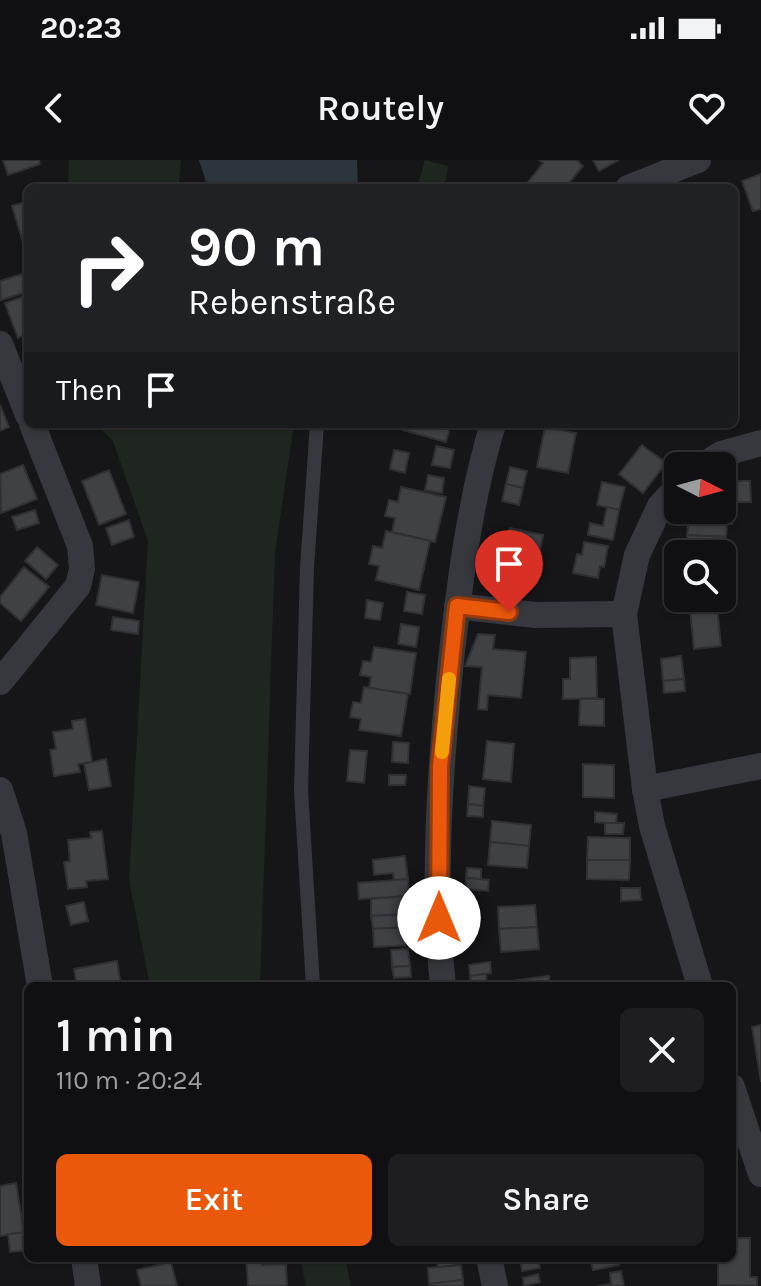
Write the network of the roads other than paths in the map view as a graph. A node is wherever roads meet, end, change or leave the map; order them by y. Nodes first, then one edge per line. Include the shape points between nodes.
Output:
1 (698, 160) edge
2 (668, 166) edge
3 (635, 184) edge
4 (0, 344) edge
5 (24, 405) edge
6 (34, 428) edge
7 (317, 428) edge
8 (492, 428) edge
9 (761, 443) edge
10 (728, 452) edge
11 (664, 502) edge
12 (457, 606) junction
13 (624, 614) junction
14 (0, 682) edge
15 (761, 766) edge
16 (645, 789) junction
17 (0, 790) edge
18 (39, 982) edge
19 (313, 982) edge
20 (443, 982) edge
21 (699, 982) edge
22 (736, 1099) edge
23 (761, 1174) edge
24 (85, 1262) edge
25 (490, 1262) edge
26 (88, 1286) edge
27 (495, 1286) edge

1 - 2 street
2 - 3 street
4 - 5 street
6 - 14 street via 80,546 82,569 78,586
7 - 19 lane via 301,776
8 - 12 street
9 - 10 street
11 - 13 street via 637,555
12 - 13 street via 535,615
12 - 20 street via 440,766
13 - 16 street
15 - 16 street
16 - 21 street
17 - 18 street via 14,833
22 - 23 street
24 - 26 street
25 - 27 street

